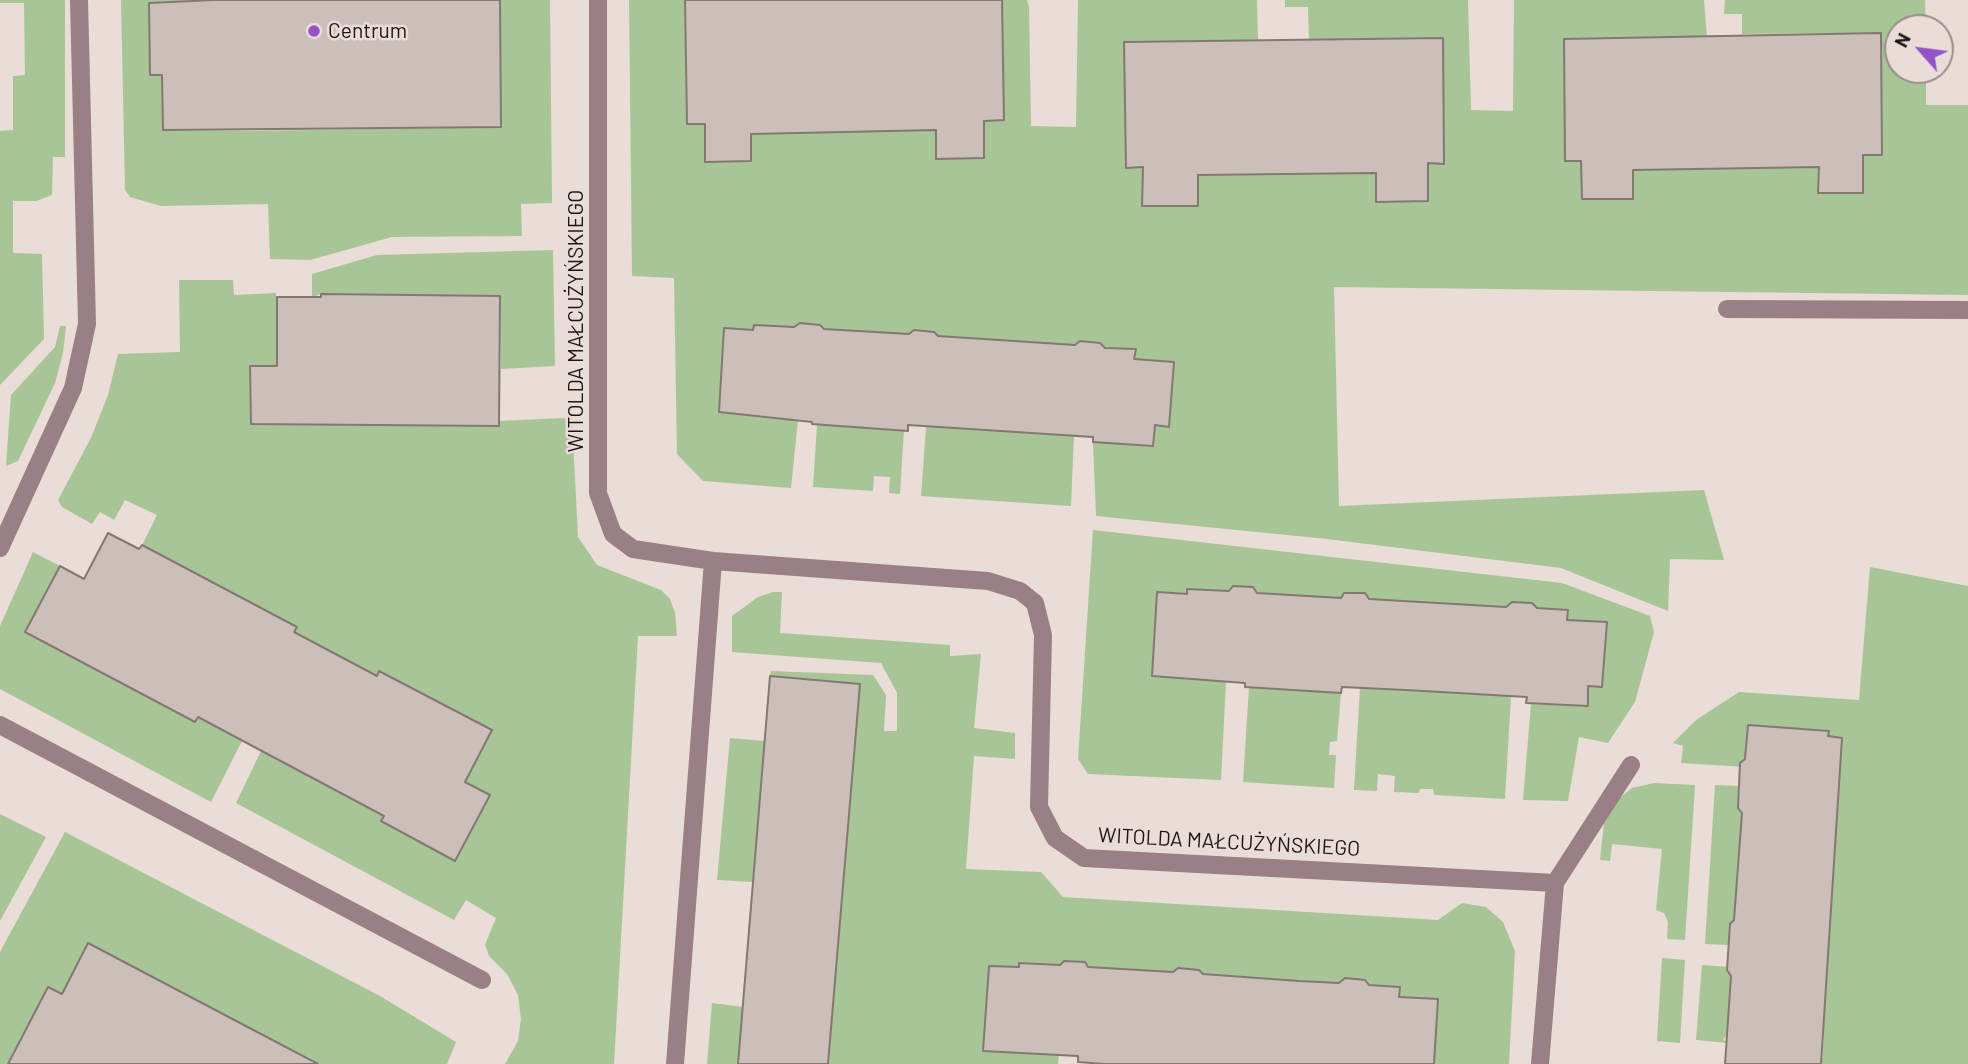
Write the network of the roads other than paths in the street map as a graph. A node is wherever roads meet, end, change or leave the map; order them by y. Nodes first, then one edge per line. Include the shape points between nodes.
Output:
1 (79, 0) edge
2 (597, 0) edge
3 (1727, 309) dead end
4 (1968, 310) edge
5 (0, 548) edge
6 (713, 561) junction
7 (0, 725) edge
8 (1631, 765) dead end
9 (1555, 883) junction
10 (482, 980) dead end
11 (675, 1064) edge
12 (1540, 1064) edge

1 - 5 street via 87,324 73,388
2 - 6 street, WITOLDA MAŁCUŻYŃSKIEGO via 598,493 613,534 634,549
3 - 4 street
6 - 9 street, WITOLDA MAŁCUŻYŃSKIEGO via 988,581 1020,591 1035,603 1043,635 1039,807 1055,838 1084,858
6 - 11 street
7 - 10 street
8 - 9 street
9 - 12 street

